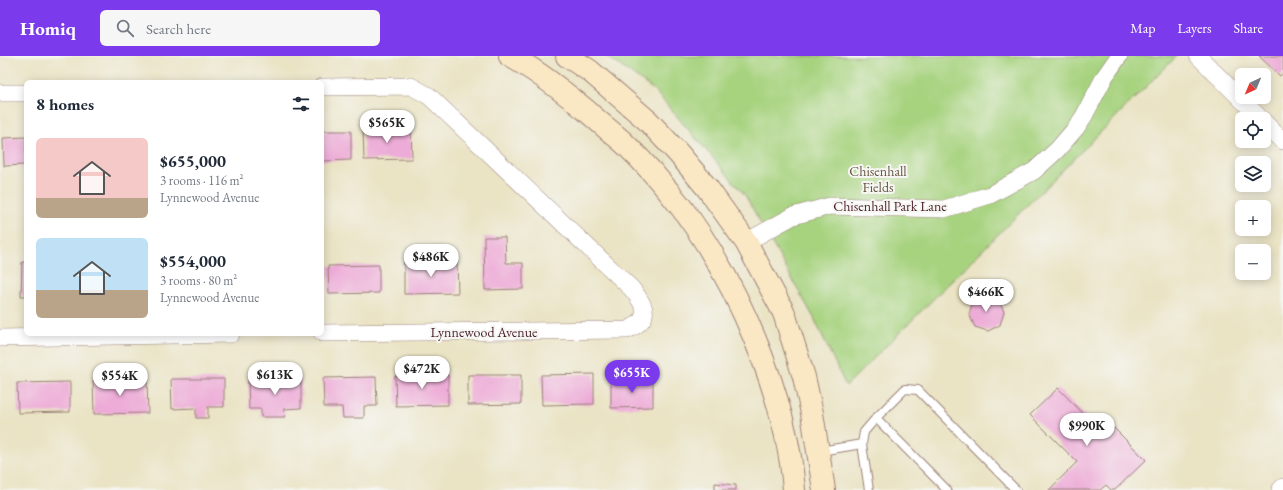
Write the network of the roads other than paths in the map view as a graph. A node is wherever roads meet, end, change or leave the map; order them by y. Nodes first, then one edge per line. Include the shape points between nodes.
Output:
1 (510, 56) edge
2 (568, 56) edge
3 (1119, 56) edge
4 (1198, 56) edge
5 (324, 87) edge
6 (0, 93) edge
7 (24, 93) edge
8 (1254, 112) edge
9 (1271, 127) edge
10 (1281, 134) edge
11 (746, 242) junction
12 (324, 333) edge
13 (116, 336) edge
14 (0, 338) edge
15 (876, 418) junction
16 (862, 444) junction
17 (819, 451) junction
18 (794, 490) edge
19 (824, 490) edge
20 (869, 490) edge
21 (947, 490) edge
22 (1016, 490) edge

1 - 18 main road via 566,94 625,144 681,207 705,243 752,332 777,402 792,468
2 - 11 main road via 590,71 648,121 708,189
3 - 11 street, Chisenhall Park Lane via 1105,76 1084,116 1057,150 1034,171 990,195 944,209 830,206 793,216
4 - 8 street
5 - 12 street, Lynnewood Avenue via 411,86 429,96 631,288 641,300 645,313 636,326 627,330
6 - 7 street
9 - 10 street
11 - 17 main road via 784,313 804,377
13 - 14 street
15 - 16 lane via 864,432
15 - 21 lane
15 - 22 lane via 905,389 918,390
16 - 17 lane
16 - 20 lane
17 - 19 main road

